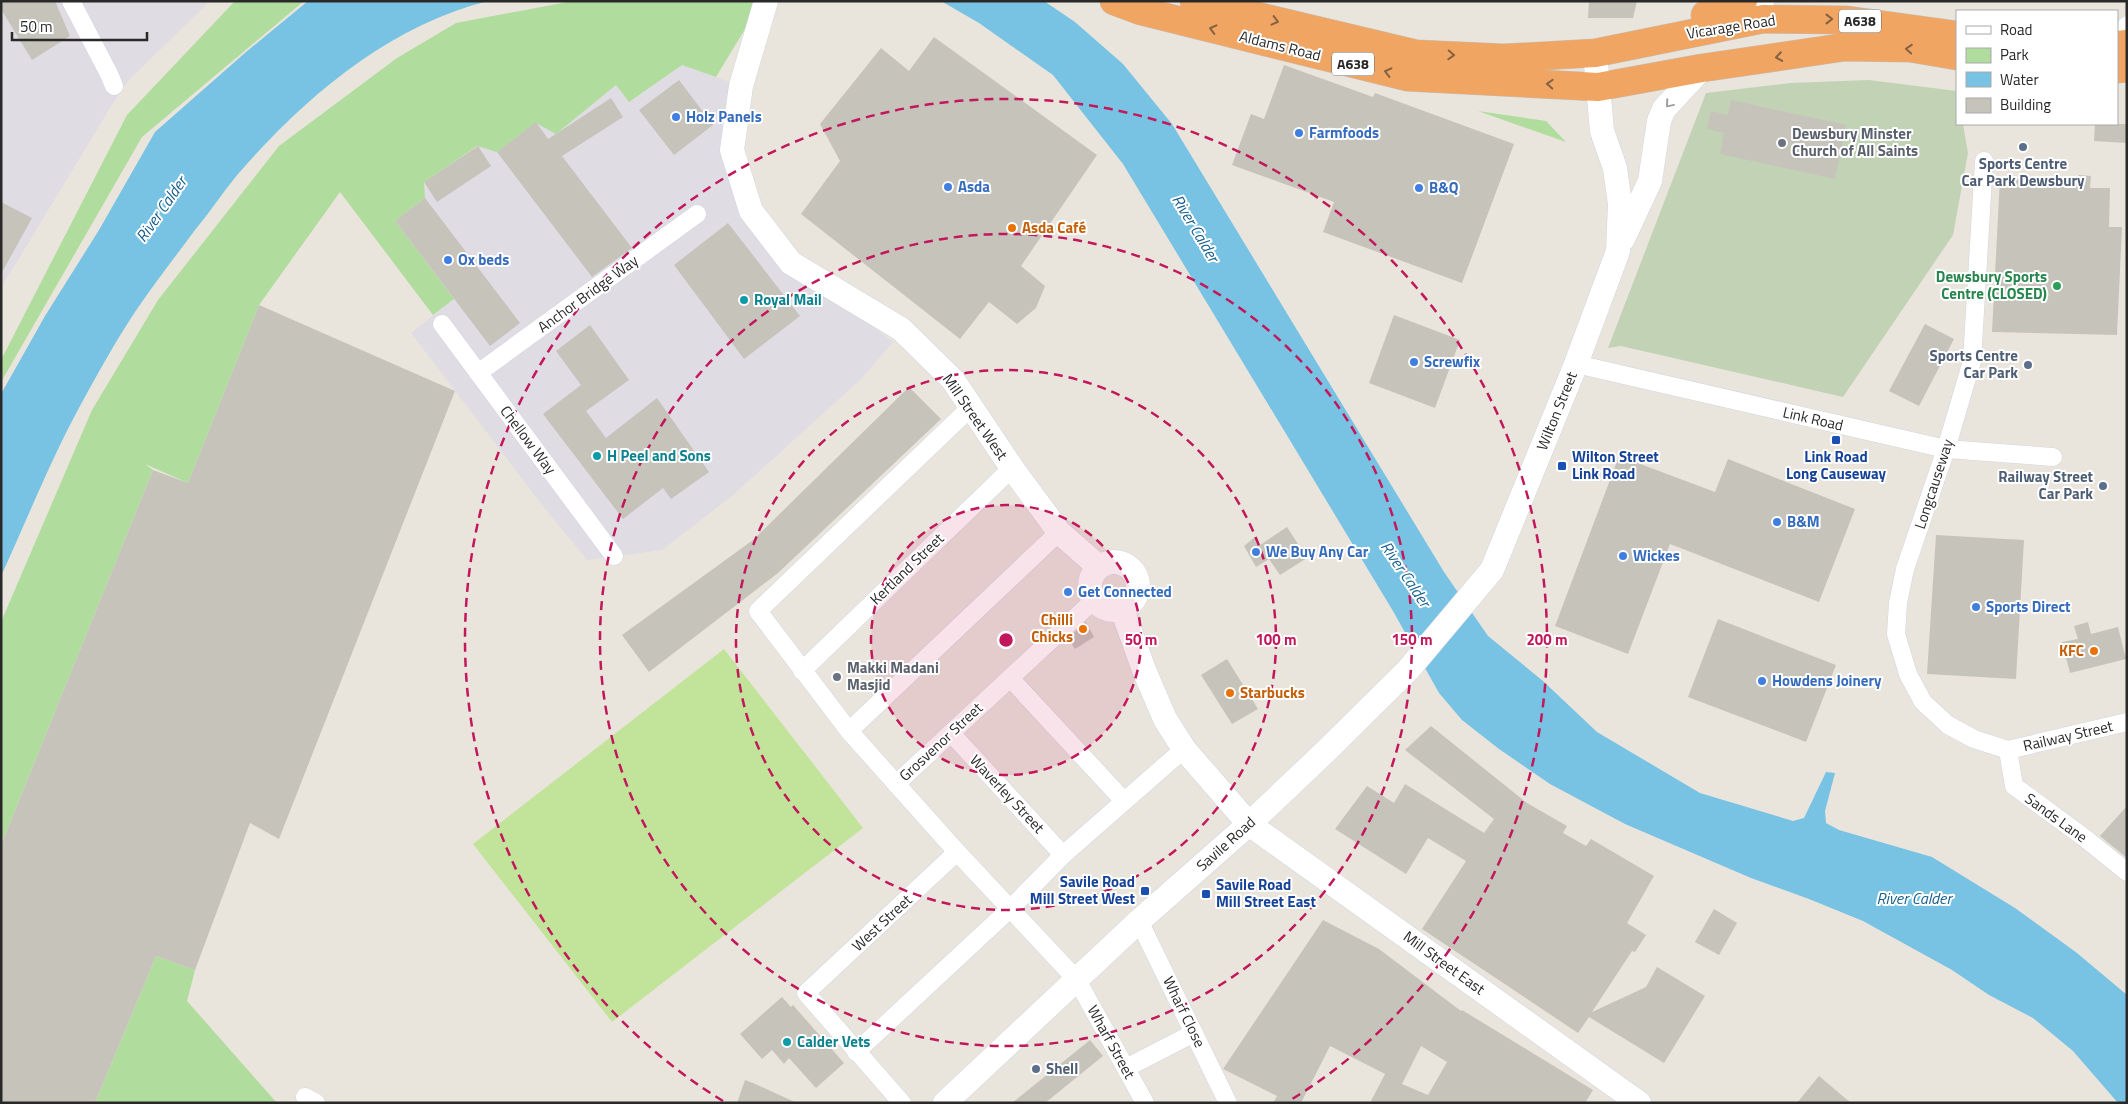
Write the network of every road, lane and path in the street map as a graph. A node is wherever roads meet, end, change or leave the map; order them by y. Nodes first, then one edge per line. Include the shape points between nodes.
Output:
1 (71, 1) edge
2 (766, 1) edge
3 (1114, 1) edge
4 (1194, 1) edge
5 (1757, 7) edge
6 (1956, 35) edge
7 (1845, 47) junction
8 (1595, 53) junction
9 (1956, 56) edge
10 (1702, 68) junction
11 (114, 86) dead end
12 (1598, 86) junction
13 (1984, 161) dead end
14 (697, 214) dead end
15 (1618, 251) junction
16 (442, 324) dead end
17 (1576, 364) junction
18 (478, 374) junction
19 (970, 408) junction
20 (1946, 449) junction
21 (2052, 457) dead end
22 (1012, 468) junction
23 (1059, 532) junction
24 (614, 556) dead end
25 (1099, 567) junction
26 (1492, 570) joint
27 (1094, 600) junction
28 (1122, 609) junction
29 (802, 671) junction
30 (1010, 678) junction
31 (2127, 722) edge
32 (849, 731) junction
33 (951, 733) junction
34 (1184, 749) junction
35 (2008, 750) junction
36 (896, 784) junction
37 (1124, 801) junction
38 (1249, 824) junction
39 (957, 852) junction
40 (1063, 855) junction
41 (2127, 872) edge
42 (1011, 908) junction
43 (1139, 921) junction
44 (1077, 980) junction
45 (1194, 1033) junction
46 (856, 1052) junction
47 (1126, 1068) junction
48 (950, 1101) edge
49 (902, 1103) edge
50 (1145, 1103) edge
51 (1228, 1103) edge
52 (1639, 1103) edge

1 - 11 street
2 - 19 street, Mill Street West via 741,86 732,150 751,211 791,263 901,329 953,380
12 -> 3 highway, Aldams Road / A638 via 1407,77 1141,11
4 -> 8 highway, Aldams Road / A638 via 1417,54 1504,58
5 -> 6 highway, Vicarage Road / A638
5 - 7 highway via 1777,30
5 - 8 highway, Vicarage Road / A638 via 1647,42
9 -> 7 highway, A638 via 1910,48
7 -> 10 highway, A638
8 - 12 street, Wilton Street
10 - 12 highway, A638
10 -> 15 street, Wilton Street via 1664,109 1659,121 1650,181
12 - 15 street, Wilton Street via 1602,131 1615,168 1620,204
13 - 20 street, Longcauseway via 1972,360
14 - 18 street, Anchor Bridge Way
15 - 17 street, Wilton Street
16 - 18 street, Chellow Way
17 - 20 street, Link Road
17 - 26 street, Wilton Street
18 - 24 street, Chellow Way
19 - 22 street, Mill Street West
19 - 29 street via 758,611
20 - 21 street, Link Road
20 - 35 street, Longcauseway via 1905,569 1896,634 1908,674 1923,702 1948,726
22 - 23 street, Mill Street West
22 - 29 street, Kertland Street
23 - 25 street, Mill Street West
23 - 32 street
25 - 27 street via 1090,585
25 - 28 street via 1121,564 1134,573 1138,587 1136,594
26 - 38 street, Savile Road via 1408,670
27 - 28 street via 1110,610
27 - 30 street, Grosvenor Street
28 - 34 street via 1165,719
29 - 32 street
30 - 33 street, Grosvenor Street
30 - 37 street
31 - 35 street, Railway Street
32 - 36 street
33 - 36 street, Grosvenor Street
33 - 40 street, Waverley Street
34 - 37 street
34 - 38 street
35 - 41 street, Sands Lane via 2014,786
36 - 39 street, Grosvenor Street
37 - 40 street
38 - 43 street, Savile Road
38 - 52 street, Mill Street East
39 - 42 street, Grosvenor Street
39 - 46 street, West Street via 806,994
40 - 42 street
42 - 44 street, Grosvenor Street
42 - 46 street
43 - 44 street, Savile Road
43 - 45 street, Wharf Close
44 - 47 street, Wharf Street
44 - 48 street, Savile Road
45 - 47 street
45 - 51 street, Wharf Close
46 - 49 street
47 - 50 street, Wharf Street

